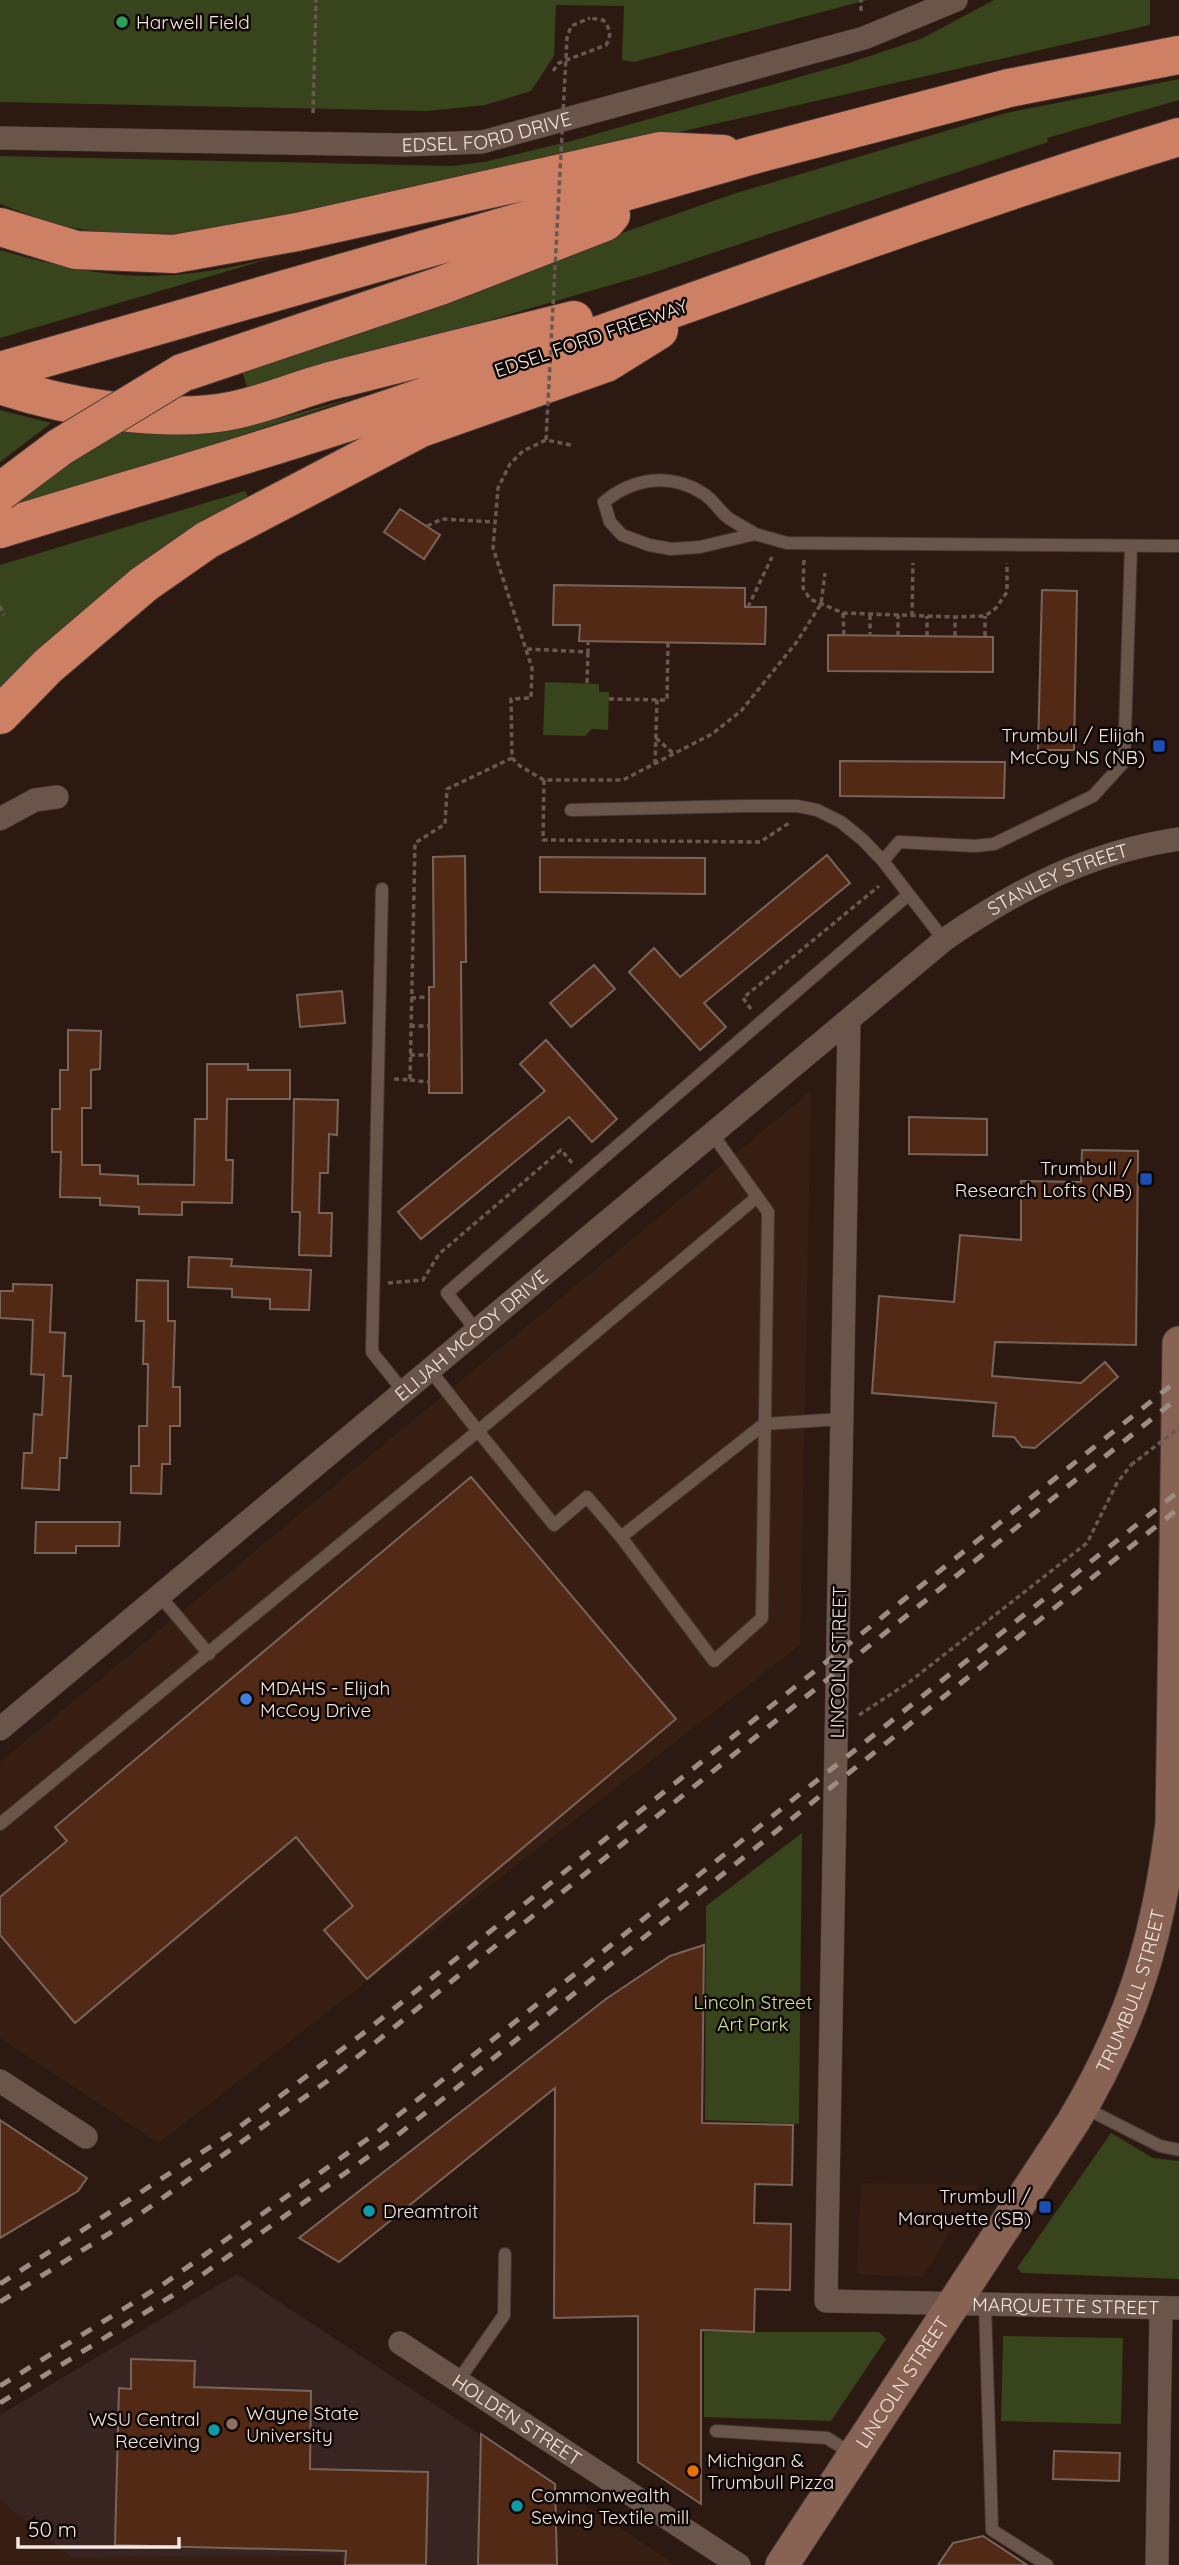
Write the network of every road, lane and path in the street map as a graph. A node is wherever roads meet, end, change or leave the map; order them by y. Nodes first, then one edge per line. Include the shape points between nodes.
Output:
1 (316, 0) edge
2 (861, 0) edge
3 (956, 0) edge
4 (861, 10) dead end
5 (1179, 55) edge
6 (553, 71) dead end
7 (313, 113) dead end
8 (0, 138) edge
9 (1179, 138) edge
10 (753, 155) junction
11 (634, 190) junction
12 (0, 226) edge
13 (780, 269) junction
14 (720, 292) junction
15 (3, 375) edge
16 (546, 440) junction
17 (571, 445) dead end
18 (0, 492) edge
19 (495, 522) junction
20 (427, 526) dead end
21 (0, 529) edge
22 (755, 534) junction
23 (1130, 546) junction
24 (1179, 546) edge
25 (772, 557) dead end
26 (804, 560) dead end
27 (913, 563) dead end
28 (1007, 563) dead end
29 (825, 573) dead end
30 (821, 604) junction
31 (0, 606) edge
32 (748, 607) dead end
33 (843, 612) junction
34 (4, 615) dead end
35 (870, 615) junction
36 (898, 615) junction
37 (912, 616) junction
38 (985, 616) junction
39 (927, 617) junction
40 (955, 617) junction
41 (844, 635) dead end
42 (870, 636) dead end
43 (898, 636) dead end
44 (927, 636) dead end
45 (955, 636) dead end
46 (985, 636) dead end
47 (589, 641) dead end
48 (668, 643) dead end
49 (527, 649) junction
50 (588, 652) junction
51 (587, 683) dead end
52 (609, 699) dead end
53 (657, 700) junction
54 (0, 715) edge
55 (656, 738) junction
56 (674, 755) junction
57 (512, 758) junction
58 (655, 764) junction
59 (544, 780) junction
60 (57, 797) dead end
61 (571, 810) dead end
62 (0, 819) edge
63 (795, 819) dead end
64 (1179, 839) edge
65 (883, 861) junction
66 (872, 878) dead end
67 (382, 889) dead end
68 (908, 895) junction
69 (944, 940) junction
70 (411, 998) junction
71 (429, 998) dead end
72 (756, 1015) dead end
73 (849, 1022) junction
74 (411, 1026) junction
75 (429, 1026) dead end
76 (410, 1055) junction
77 (429, 1055) dead end
78 (378, 1079) junction
79 (410, 1080) junction
80 (429, 1082) dead end
81 (713, 1135) junction
82 (576, 1165) dead end
83 (757, 1197) junction
84 (373, 1283) junction
85 (477, 1330) junction
86 (1179, 1343) edge
87 (430, 1370) junction
88 (404, 1392) junction
89 (842, 1419) junction
90 (764, 1424) junction
91 (1179, 1428) edge
92 (478, 1431) junction
93 (621, 1537) junction
94 (160, 1596) junction
95 (209, 1654) junction
96 (0, 1730) edge
97 (837, 1730) junction
98 (0, 1824) edge
99 (0, 2081) edge
100 (1082, 2106) junction
101 (86, 2137) dead end
102 (1179, 2150) edge
103 (505, 2254) dead end
104 (826, 2301) joint
105 (970, 2304) junction
106 (1170, 2308) edge
107 (400, 2343) dead end
108 (458, 2381) junction
109 (716, 2431) dead end
110 (854, 2455) junction
111 (739, 2565) edge
112 (782, 2565) edge
113 (1047, 2565) edge
114 (1157, 2565) edge

1 - 7 path
2 - 4 path
3 - 8 street, EDSEL FORD DRIVE via 864,38 482,142 403,145
5 - 10 highway via 1009,88
6 - 16 path, bridge via 559,63 602,49 609,41 606,24 590,18 571,26 567,38
9 - 13 highway, EDSEL FORD FREEWAY via 1047,177
10 - 11 highway
10 - 12 highway via 660,151 297,232 174,254 76,250
11 - 15 highway
11 - 18 highway, bridge via 605,222 440,286 182,373 60,447
13 - 14 highway, EDSEL FORD FREEWAY
13 - 15 highway via 329,381 232,410 159,414 75,406
14 - 21 highway, EDSEL FORD FREEWAY via 396,406
14 - 54 highway via 606,363 421,428 207,540 144,584 48,666
16 - 17 path
16 - 19 path via 523,451 510,464 498,488
19 - 20 path via 442,519
19 - 49 path via 493,548
22 - 22 lane via 700,547 649,545 622,535 610,522 604,502 621,487 639,481 681,485 705,494 727,517
22 - 23 lane via 788,543
23 - 24 lane
23 - 65 lane via 1124,762 1110,781 1093,796 994,844 899,842
25 - 32 path
26 - 30 path via 803,588
27 - 37 path
28 - 38 path via 1007,592
29 - 30 path
30 - 33 path
30 - 56 path via 779,668 741,712
31 - 34 path
33 - 35 path
33 - 41 path
35 - 36 path
35 - 42 path
36 - 37 path
36 - 43 path
37 - 39 path
38 - 40 path
38 - 46 path
39 - 40 path
39 - 44 path
40 - 45 path
47 - 50 path
48 - 53 path via 667,700
49 - 50 path
49 - 57 path via 531,698 511,699
50 - 51 path
52 - 53 path
53 - 55 path
55 - 56 path
55 - 58 path
56 - 58 path
57 - 59 path
57 - 70 path via 447,789 445,824 415,843
58 - 59 path via 623,779
59 - 63 path via 543,840 760,842
60 - 62 street via 36,800
61 - 65 lane via 797,806 841,822
64 - 69 street, STANLEY STREET via 1127,849 1056,873 989,909
65 - 68 lane
66 - 72 path via 879,887 743,998
67 - 78 lane
68 - 69 lane
68 - 85 lane via 447,1293
69 - 73 street, ELIJAH MCCOY DRIVE
70 - 71 path
70 - 74 path
73 - 81 street, ELIJAH MCCOY DRIVE
73 - 89 street, LINCOLN STREET
74 - 75 path
74 - 76 path
76 - 77 path
76 - 79 path
78 - 79 path
78 - 84 lane
79 - 80 path
81 - 83 lane
81 - 85 street, ELIJAH MCCOY DRIVE
82 - 84 path via 561,1150 439,1254 423,1280
83 - 90 lane via 768,1212
83 - 92 lane
84 - 88 lane via 372,1352
85 - 87 street, ELIJAH MCCOY DRIVE
86 - 100 street, TRUMBULL STREET via 1172,1822 1164,1886 1135,1997
87 - 88 street, ELIJAH MCCOY DRIVE
87 - 92 lane
88 - 94 street, ELIJAH MCCOY DRIVE
89 - 90 lane
89 - 97 street, LINCOLN STREET
90 - 93 lane
90 - 93 lane via 762,1618 714,1661
91 - 97 path, bridge via 1131,1465 1087,1543 908,1683
92 - 93 lane via 554,1525 587,1497
92 - 95 lane
94 - 95 lane
94 - 96 street, ELIJAH MCCOY DRIVE
95 - 98 lane
97 - 104 street, LINCOLN STREET
99 - 101 street
100 - 102 lane via 1160,2146
100 - 105 street, TRUMBULL STREET
103 - 108 lane via 504,2315
104 - 105 street, MARQUETTE STREET
105 - 106 street, MARQUETTE STREET
105 - 110 street, LINCOLN STREET
105 - 113 lane via 992,2530
106 - 114 street
107 - 108 street, HOLDEN STREET
108 - 111 street, HOLDEN STREET
109 - 110 lane via 827,2438
110 - 112 street, LINCOLN STREET

